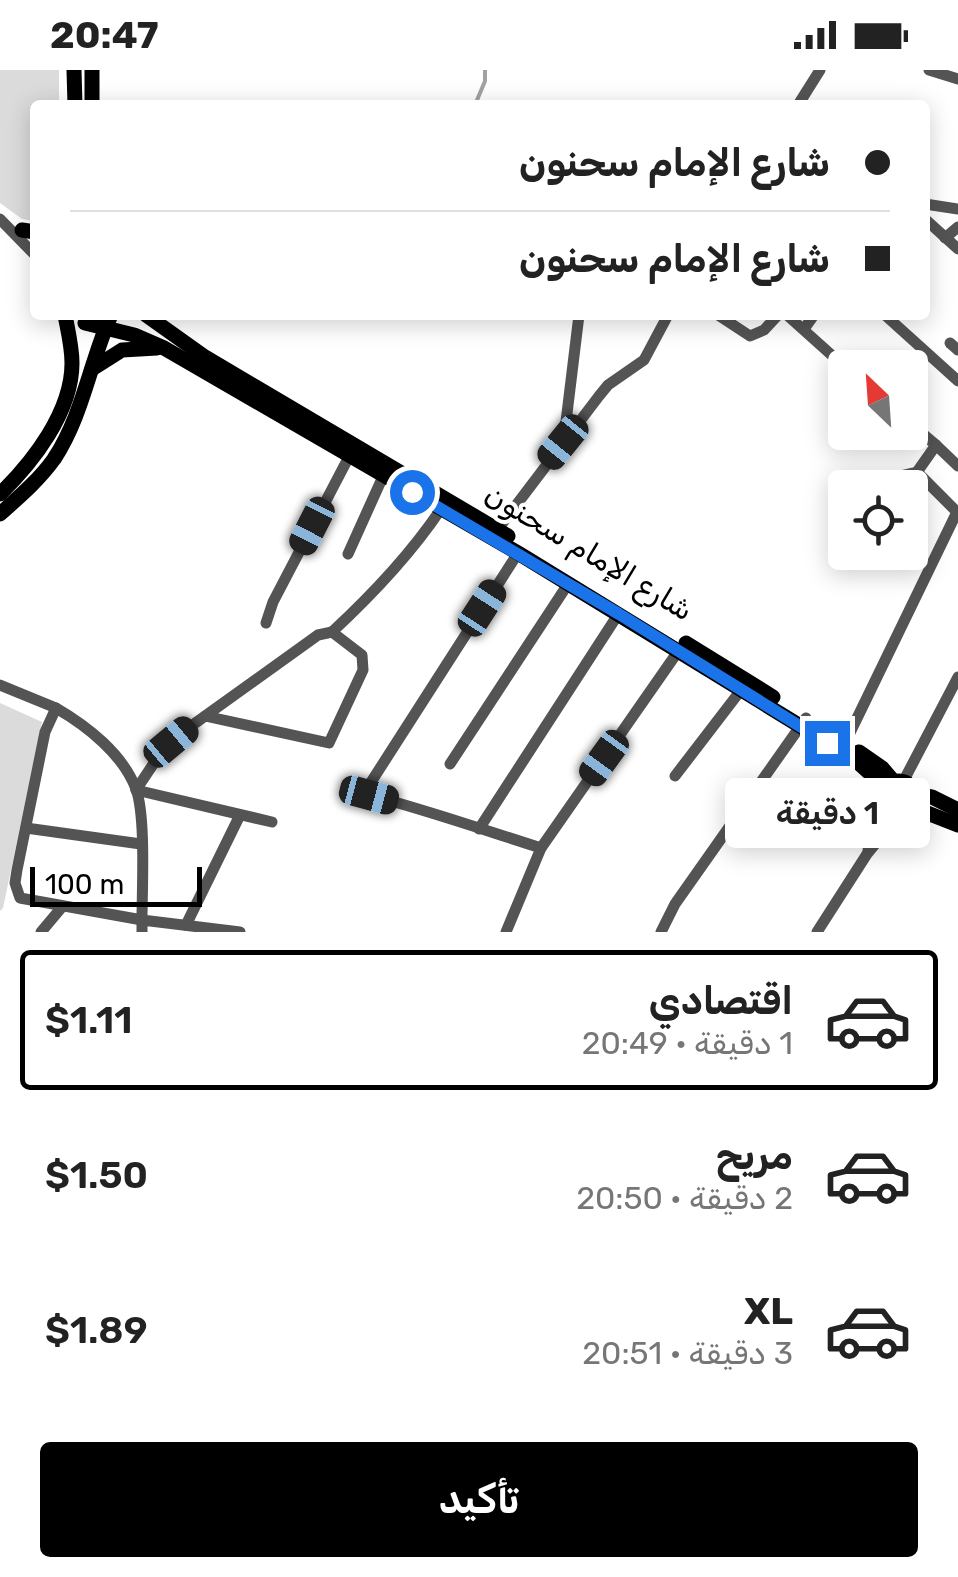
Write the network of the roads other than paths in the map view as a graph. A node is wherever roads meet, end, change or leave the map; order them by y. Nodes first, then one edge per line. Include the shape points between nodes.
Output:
1 (74, 70) edge
2 (92, 70) edge
3 (820, 70) edge
4 (929, 70) edge
5 (958, 79) edge
6 (74, 100) edge
7 (92, 100) edge
8 (801, 100) edge
9 (930, 205) edge
10 (958, 209) edge
11 (0, 218) edge
12 (930, 224) edge
13 (958, 227) edge
14 (30, 233) edge
15 (945, 238) junction
16 (958, 249) edge
17 (30, 250) edge
18 (67, 320) edge
19 (109, 320) edge
20 (111, 320) edge
21 (153, 320) edge
22 (578, 320) edge
23 (665, 320) edge
24 (726, 320) edge
25 (773, 320) edge
26 (793, 320) edge
27 (810, 320) edge
28 (890, 320) edge
29 (804, 329) junction
30 (164, 348) junction
31 (828, 351) edge
32 (92, 369) junction
33 (958, 382) edge
34 (928, 438) edge
35 (563, 442) junction
36 (936, 445) junction
37 (352, 450) junction
38 (958, 466) edge
39 (386, 470) junction
40 (917, 470) edge
41 (928, 483) edge
42 (0, 494) edge
43 (441, 509) junction
44 (958, 512) edge
45 (0, 514) edge
46 (498, 529) junction
47 (518, 553) junction
48 (348, 554) dead end
49 (568, 584) junction
50 (619, 614) junction
51 (266, 623) dead end
52 (332, 632) junction
53 (679, 650) junction
54 (958, 677) edge
55 (0, 684) edge
56 (741, 690) junction
57 (56, 708) junction
58 (205, 716) junction
59 (803, 722) junction
60 (845, 743) junction
61 (450, 764) dead end
62 (675, 776) dead end
63 (136, 790) junction
64 (958, 794) edge
65 (905, 795) junction
66 (883, 799) junction
67 (240, 815) junction
68 (954, 815) edge
69 (272, 822) dead end
70 (26, 828) junction
71 (480, 828) junction
72 (141, 844) junction
73 (541, 848) junction
74 (866, 854) junction
75 (62, 907) junction
76 (186, 925) junction
77 (142, 926) edge
78 (41, 932) edge
79 (240, 932) edge
80 (506, 932) edge
81 (661, 932) edge
82 (817, 932) edge

1 - 6 main road
2 - 7 main road
3 - 8 street
4 - 5 street
9 - 10 street
11 - 14 street
11 - 17 street
12 - 15 street
13 - 15 street
15 - 16 street
18 - 42 main road via 68,388 33,458
19 - 32 main road
20 - 30 main road, شارع الإمام سحنون
21 - 37 main road, شارع الإمام سحنون
22 - 35 street
23 - 35 street via 644,360 608,385
24 - 25 street via 750,336
26 - 29 street
27 - 29 street
28 - 33 street
29 - 31 street
30 - 32 main road via 122,350
30 - 37 main road, شارع الإمام سحنون
32 - 45 main road via 54,458
34 - 36 street
35 - 46 street
36 - 38 street
36 - 40 street
37 - 39 main road, شارع الإمام سحنون
37 - 51 street
39 - 43 main road, شارع الإمام سحنون
39 - 46 main road, شارع الإمام سحنون
39 - 48 street
41 - 44 street
43 - 47 main road, شارع الإمام سحنون
43 - 52 street via 420,541
44 - 60 street
46 - 59 main road, شارع الإمام سحنون
47 - 49 main road, شارع الإمام سحنون
47 - 71 street via 366,790
49 - 50 main road, شارع الإمام سحنون
49 - 61 street
50 - 53 main road, شارع الإمام سحنون
50 - 71 street
52 - 58 street via 318,635
52 - 58 street via 358,650 363,666 329,744
53 - 56 main road, شارع الإمام سحنون
53 - 73 street
54 - 65 street
55 - 57 street
56 - 59 main road, شارع الإمام سحنون
56 - 62 street
57 - 63 street via 112,753
57 - 70 street
58 - 63 street via 171,742
59 - 60 main road, شارع الإمام سحنون
59 - 66 main road, شارع الإمام سحنون via 863,766
59 - 81 street
60 - 65 main road, شارع الإمام سحنون via 882,768
63 - 67 street
63 - 72 street
64 - 68 street
65 - 66 main road via 884,790
65 - 66 main road, شارع الإمام سحنون via 893,813
65 - 68 main road, شارع الإمام سحنون
65 - 74 street
66 - 74 street
67 - 69 street
67 - 76 street
70 - 72 street
70 - 75 street via 16,892 26,902
71 - 73 street
72 - 77 street
73 - 80 street
74 - 82 street
75 - 77 street
75 - 78 street
76 - 77 street
76 - 79 street

